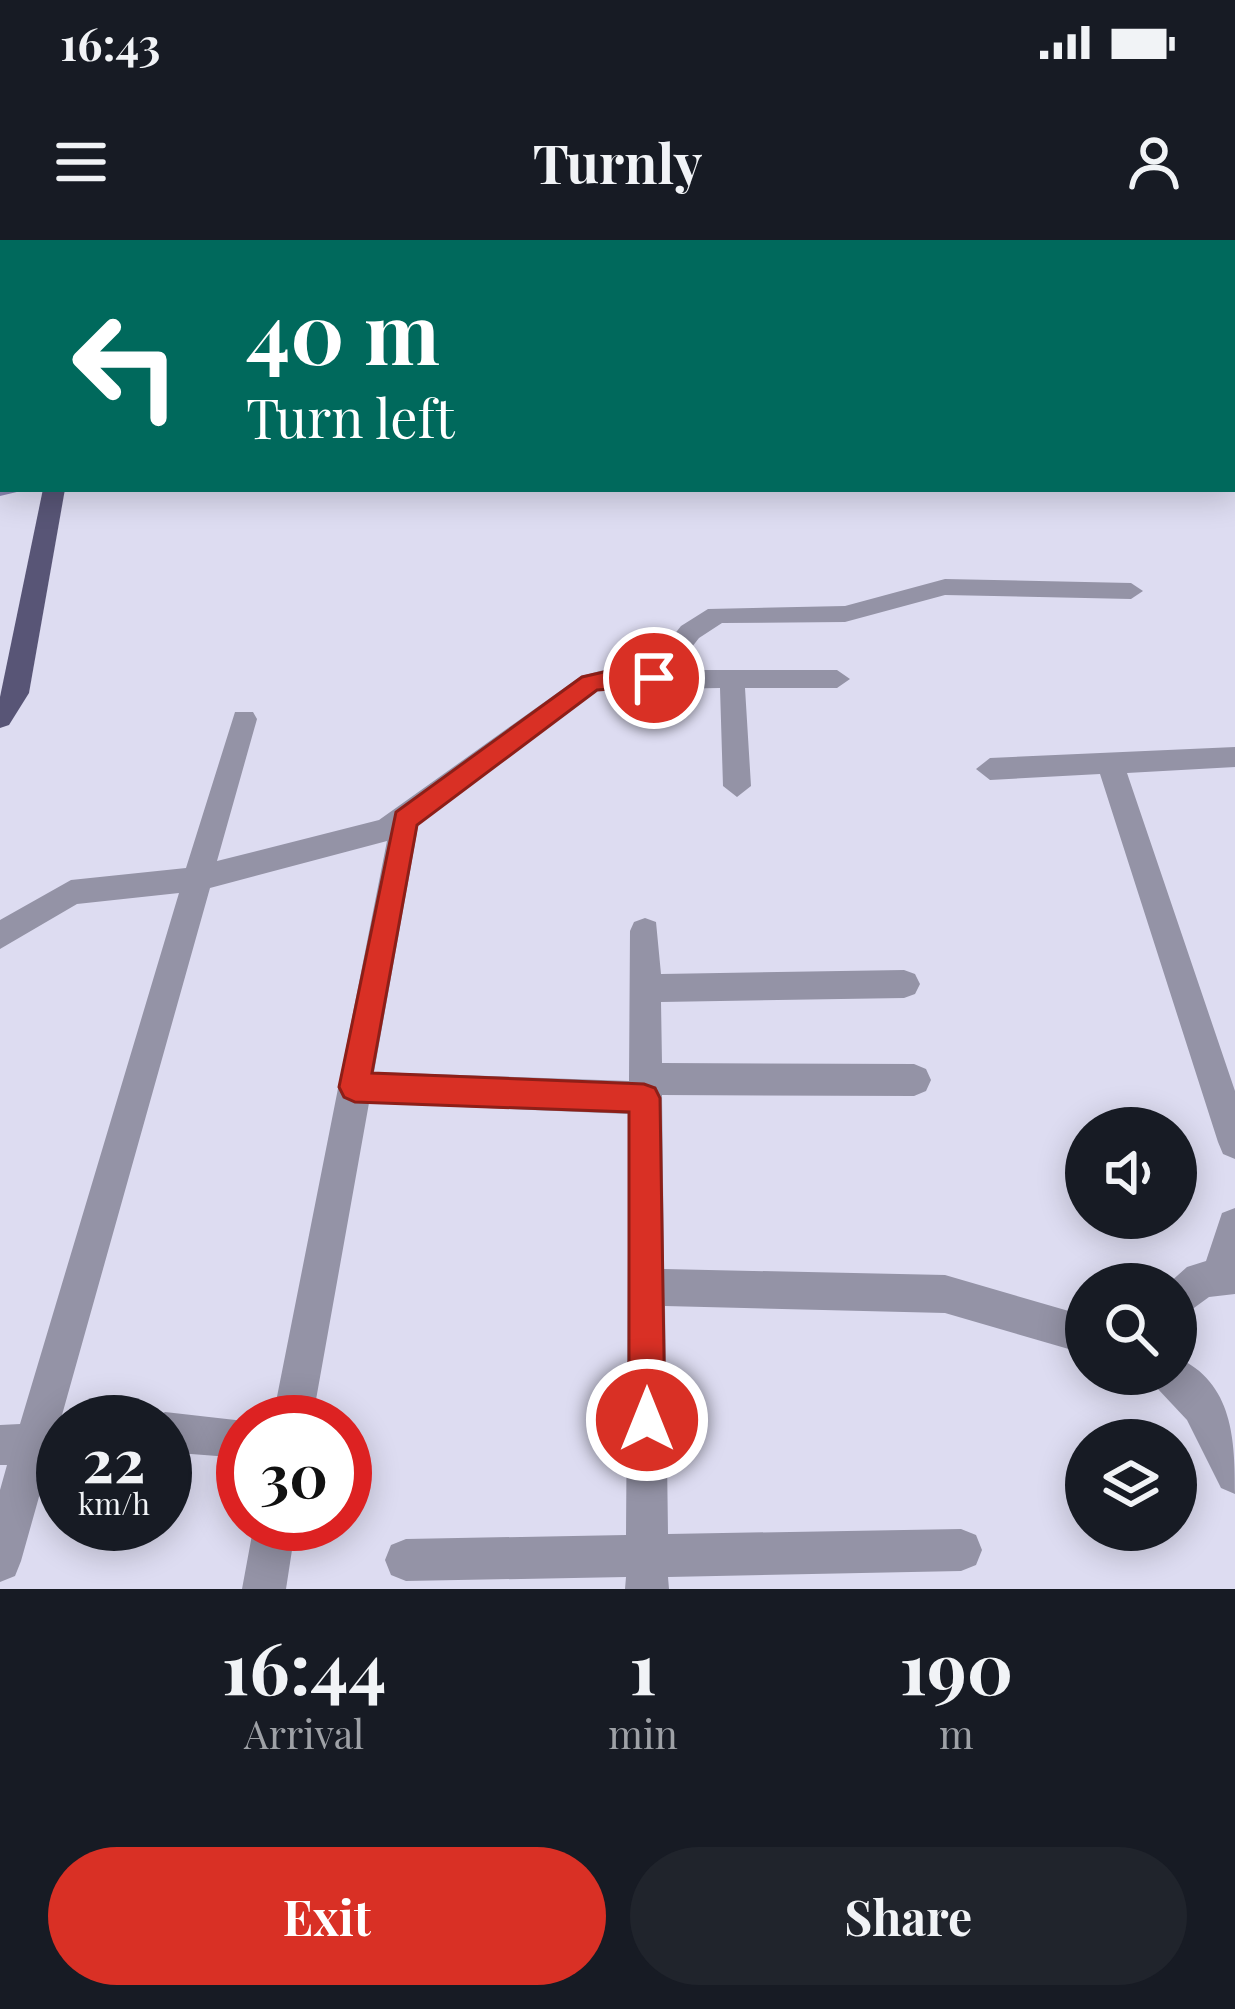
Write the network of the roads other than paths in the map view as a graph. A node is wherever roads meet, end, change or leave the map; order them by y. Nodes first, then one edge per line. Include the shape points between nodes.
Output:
1 (53, 492) edge
2 (1131, 591) dead end
3 (654, 678) junction
4 (732, 679) junction
5 (836, 680) dead end
6 (0, 718) edge
7 (244, 718) dead end
8 (1235, 757) edge
9 (1110, 763) junction
10 (990, 769) dead end
11 (736, 786) dead end
12 (405, 820) junction
13 (197, 879) junction
14 (645, 931) dead end
15 (7, 932) edge
16 (0, 960) edge
17 (904, 984) dead end
18 (645, 988) junction
19 (1220, 1052) edge
20 (914, 1080) dead end
21 (355, 1087) junction
22 (645, 1089) junction
23 (1235, 1142) edge
24 (1235, 1226) edge
25 (1227, 1275) edge
26 (1197, 1283) edge
27 (647, 1287) junction
28 (1065, 1329) edge
29 (297, 1395) edge
30 (1188, 1395) edge
31 (34, 1435) edge
32 (1235, 1474) edge
33 (961, 1550) dead end
34 (270, 1551) edge
35 (406, 1559) dead end
36 (0, 1561) edge
37 (647, 1572) edge
38 (264, 1589) edge

1 - 6 main road via 16,693
2 - 3 street via 945,587 845,614 717,615 690,632
3 - 4 street
3 - 12 street via 590,683
4 - 5 street
4 - 11 street
7 - 13 street
8 - 9 street
9 - 10 street
9 - 19 street
12 - 13 street
12 - 21 street
13 - 15 street via 71,892
13 - 31 street
14 - 18 street
15 - 16 street
17 - 18 street
18 - 22 street
19 - 23 street
20 - 22 street
21 - 22 street
21 - 29 street
22 - 27 street
24 - 25 street
25 - 26 street
27 - 28 street via 945,1294
27 - 37 street
30 - 32 street
31 - 36 street
33 - 37 street
34 - 38 street
35 - 37 street

